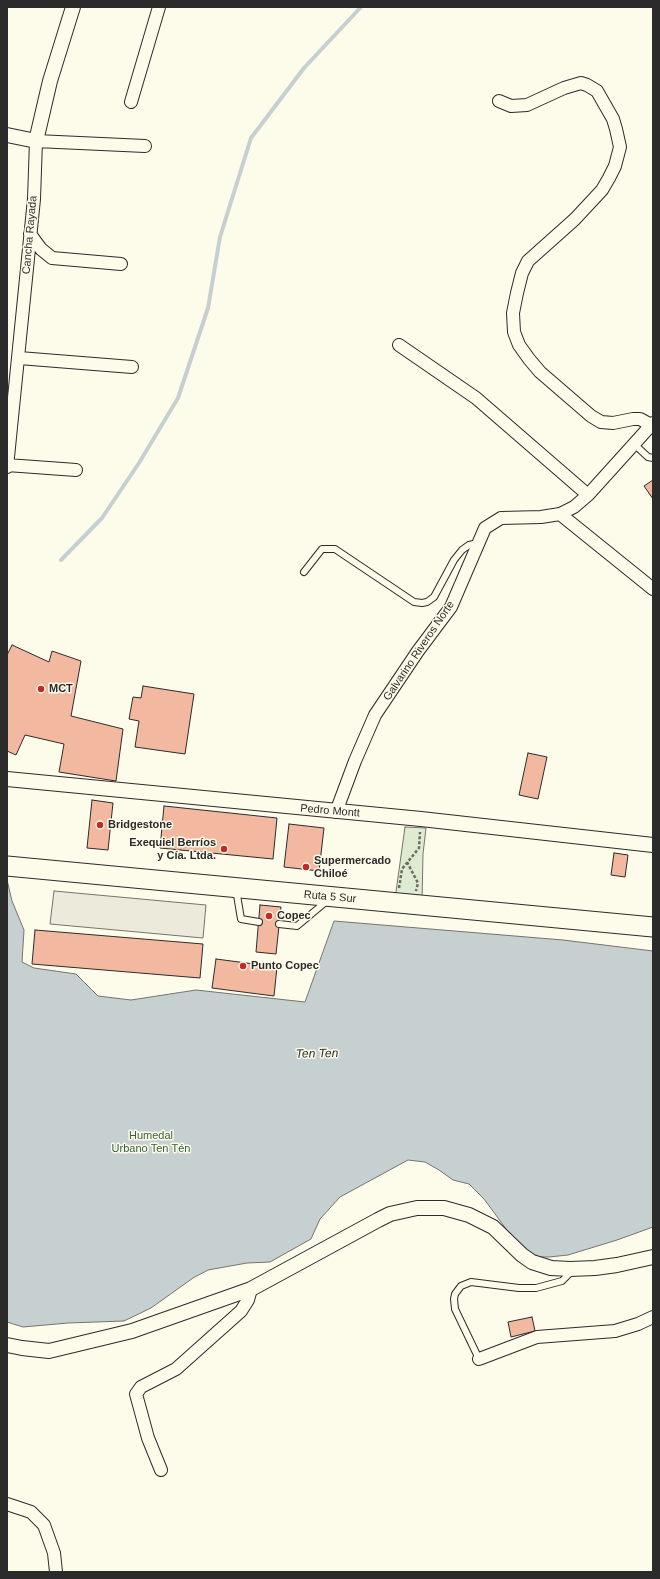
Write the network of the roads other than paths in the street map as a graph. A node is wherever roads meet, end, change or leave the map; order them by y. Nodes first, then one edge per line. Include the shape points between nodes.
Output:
1 (73, 7) edge
2 (160, 7) edge
3 (499, 101) dead end
4 (131, 102) dead end
5 (7, 135) edge
6 (36, 141) junction
7 (145, 146) dead end
8 (30, 234) junction
9 (121, 264) dead end
10 (399, 345) dead end
11 (18, 358) junction
12 (132, 367) dead end
13 (652, 424) edge
14 (634, 444) junction
15 (653, 458) edge
16 (7, 466) edge
17 (76, 470) dead end
18 (588, 495) junction
19 (560, 514) junction
20 (478, 543) junction
21 (304, 572) dead end
22 (653, 590) edge
23 (7, 779) edge
24 (336, 812) junction
25 (653, 845) edge
26 (7, 866) edge
27 (236, 888) junction
28 (332, 897) junction
29 (259, 922) dead end
30 (279, 924) dead end
31 (653, 926) edge
32 (653, 1257) edge
33 (570, 1269) junction
34 (251, 1289) junction
35 (653, 1317) edge
36 (7, 1345) edge
37 (479, 1360) joint
38 (161, 1470) dead end
39 (7, 1504) edge
40 (56, 1572) edge

1 - 6 street, Cancha Rayada via 50,81
2 - 4 street
3 - 13 street via 512,106 527,105 581,83 597,91 613,119 620,147 615,166 602,190 575,219 528,261 522,273 513,313 514,332 519,345 533,364 591,416 602,422 640,419
5 - 6 street
6 - 7 street
6 - 8 street, Cancha Rayada
8 - 9 street via 52,258
8 - 11 street, Cancha Rayada
10 - 18 street via 476,398
11 - 12 street
11 - 16 street, Cancha Rayada
13 - 14 street, Galvarino Riveros Norte
14 - 15 lane via 648,457
14 - 18 street, Galvarino Riveros Norte
16 - 17 street
18 - 19 street, Galvarino Riveros Norte via 574,507
19 - 20 street, Galvarino Riveros Norte via 501,518 485,528
19 - 22 street
20 - 21 lane via 462,550 434,597 422,603 414,602 335,549 322,549
20 - 24 street, Galvarino Riveros Norte via 452,607 418,651 375,715
23 - 24 street, Pedro Montt
24 - 25 street, Pedro Montt
26 - 27 highway, Ruta 5 Sur
27 - 28 highway, Ruta 5 Sur
27 - 29 lane via 240,919
28 - 30 lane via 297,926
28 - 31 highway, Ruta 5 Sur
32 - 33 street via 617,1265
33 - 34 street via 551,1268 532,1262 513,1248 493,1227 469,1215 444,1208 417,1208 397,1212 378,1220
33 - 37 lane via 562,1281 536,1288 471,1282 462,1286 454,1299 455,1309
34 - 36 street via 132,1331 49,1351
34 - 38 street via 241,1311 176,1369 141,1387 136,1394 148,1438
35 - 37 street via 615,1331 537,1337
39 - 40 street via 31,1512 44,1525 54,1553

